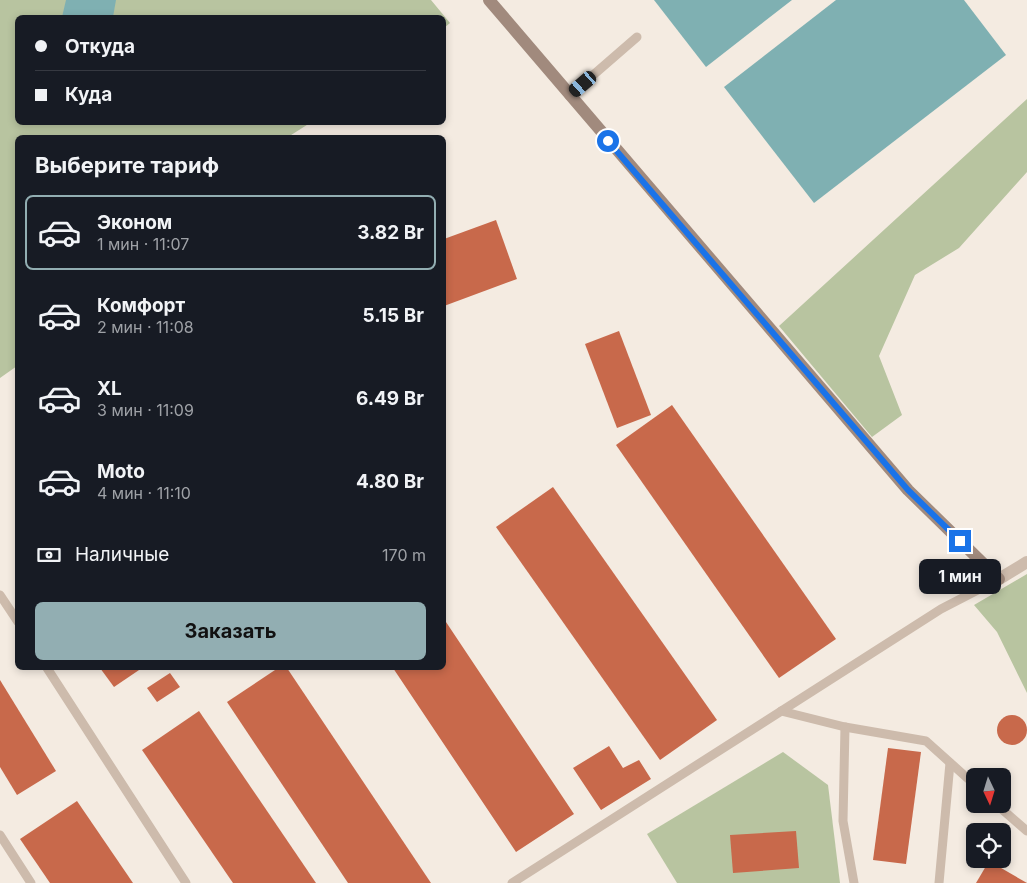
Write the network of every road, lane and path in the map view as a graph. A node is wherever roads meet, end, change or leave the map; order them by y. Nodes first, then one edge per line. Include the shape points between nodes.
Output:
1 (489, 0) edge
2 (637, 37) dead end
3 (569, 96) junction
4 (1027, 562) edge
5 (999, 579) junction
6 (0, 595) edge
7 (15, 618) edge
8 (48, 670) edge
9 (781, 711) junction
10 (845, 727) junction
11 (950, 763) junction
12 (966, 777) edge
13 (1006, 813) edge
14 (1027, 831) edge
15 (0, 835) edge
16 (31, 883) edge
17 (186, 883) edge
18 (512, 883) edge
19 (854, 883) edge
20 (939, 883) edge

1 - 3 street
2 - 3 lane
3 - 5 street via 908,490
4 - 5 street
5 - 9 lane via 941,608
6 - 7 lane
8 - 17 lane
9 - 10 lane
9 - 18 lane
10 - 11 lane via 926,741
10 - 19 lane via 843,821
11 - 12 lane
11 - 20 lane
13 - 14 lane
15 - 16 lane

